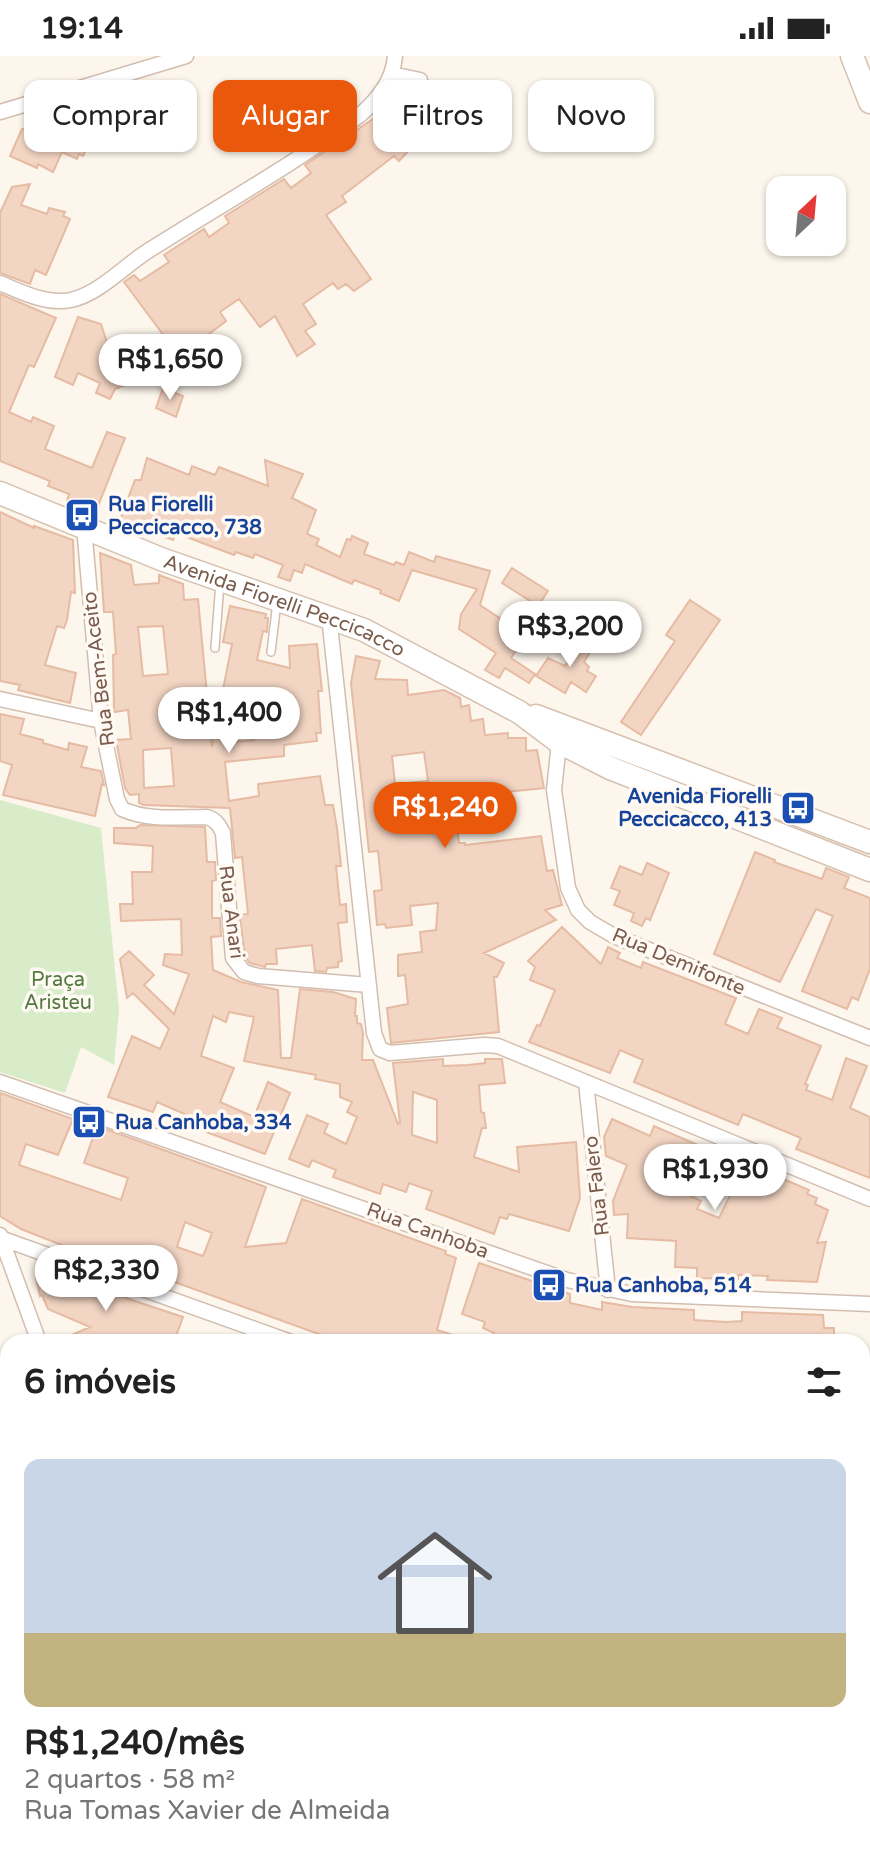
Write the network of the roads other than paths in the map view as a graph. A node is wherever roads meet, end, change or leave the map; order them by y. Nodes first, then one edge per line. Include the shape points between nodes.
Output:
1 (186, 56) edge
2 (395, 56) edge
3 (852, 56) edge
4 (392, 74) junction
5 (420, 80) dead end
6 (870, 102) edge
7 (0, 112) edge
8 (0, 283) edge
9 (0, 493) edge
10 (84, 527) junction
11 (220, 579) junction
12 (278, 598) junction
13 (329, 616) junction
14 (215, 648) dead end
15 (271, 652) dead end
16 (0, 699) edge
17 (101, 721) junction
18 (560, 734) junction
19 (122, 809) joint
20 (870, 842) edge
21 (870, 870) edge
22 (369, 985) junction
23 (870, 1038) edge
24 (0, 1082) edge
25 (586, 1082) junction
26 (870, 1199) edge
27 (2, 1237) edge
28 (608, 1290) junction
29 (870, 1304) edge
30 (36, 1334) edge
31 (269, 1334) edge

1 - 7 street
2 - 4 street
3 - 6 main road
4 - 5 street
4 - 8 street via 378,98 340,130 90,291 71,300 54,300
9 - 10 main road, Avenida Fiorelli Peccicacco
10 - 11 main road, Avenida Fiorelli Peccicacco
10 - 17 street, Rua Bem-Aceito
11 - 12 main road, Avenida Fiorelli Peccicacco
11 - 14 lane
12 - 13 main road, Avenida Fiorelli Peccicacco
12 - 15 lane
13 - 18 main road, Avenida Fiorelli Peccicacco
13 - 22 street
16 - 17 street
17 - 19 street, Rua Bem-Aceito
18 - 20 main road, Avenida Fiorelli Peccicacco
18 - 21 main road, Avenida Fiorelli Peccicacco via 610,768
18 - 23 street, Rua Demifonte via 554,790 568,888 590,922
19 - 22 street, Rua Anari via 151,817 207,817 219,826 233,958 244,972
22 - 25 street via 376,1043 384,1051 498,1046
24 - 28 street, Rua Canhoba
25 - 26 street
25 - 28 street, Rua Falero
27 - 30 street
27 - 31 street
28 - 29 street, Rua Canhoba

